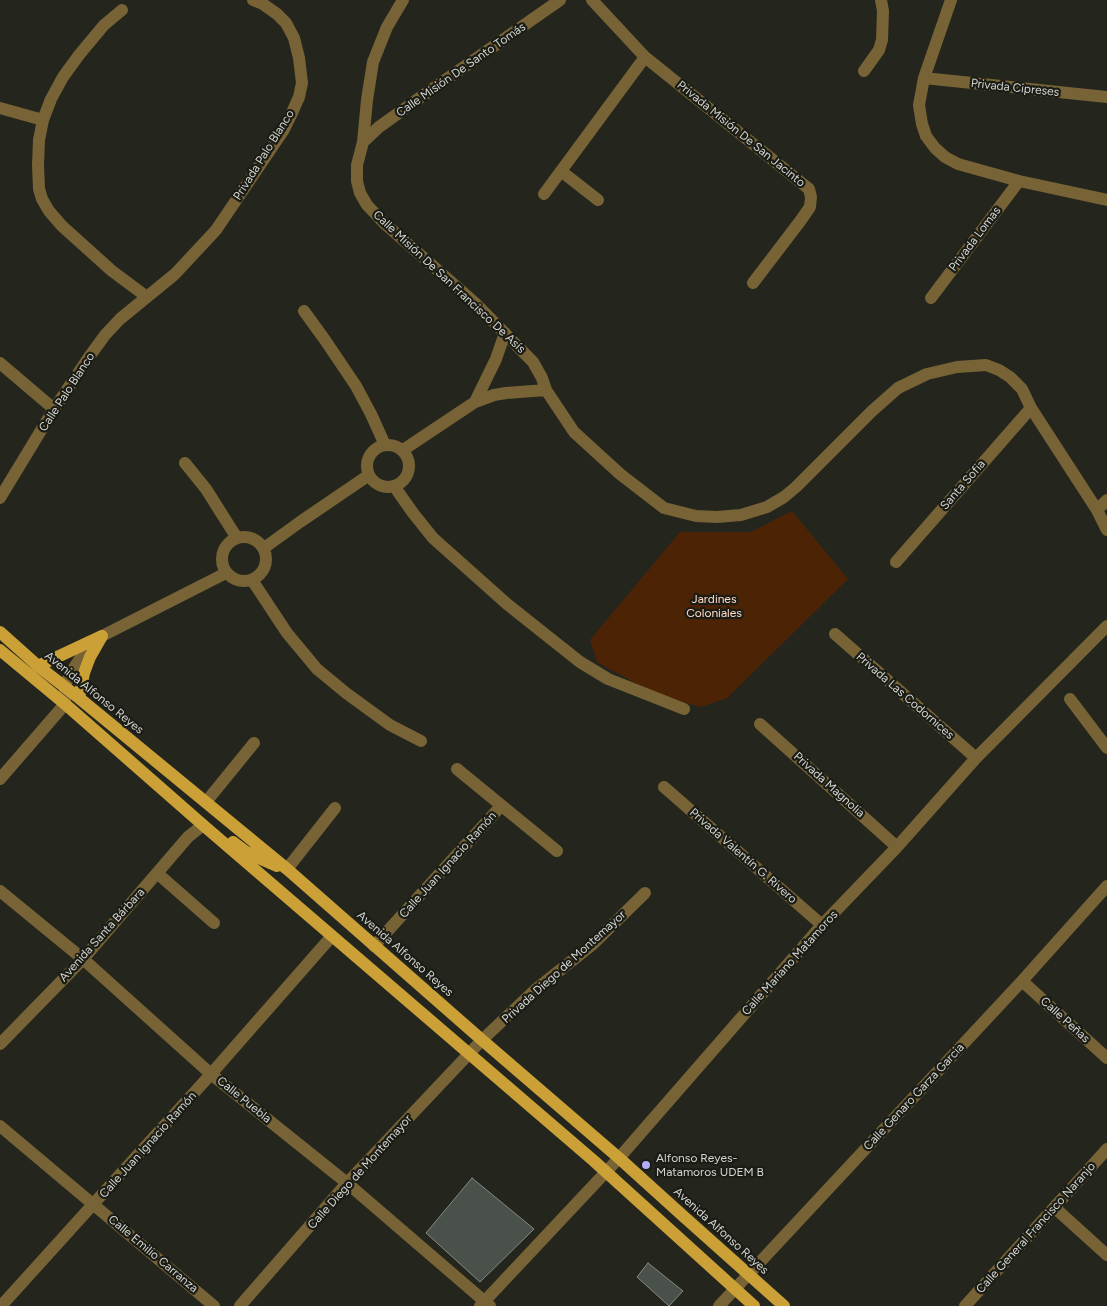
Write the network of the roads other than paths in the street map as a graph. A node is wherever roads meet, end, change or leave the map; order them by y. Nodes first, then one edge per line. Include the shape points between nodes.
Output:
1 (253, 0) edge
2 (403, 0) edge
3 (560, 0) edge
4 (592, 0) edge
5 (881, 0) edge
6 (950, 0) edge
7 (122, 10) dead end
8 (645, 57) junction
9 (864, 71) dead end
10 (924, 78) junction
11 (1107, 97) edge
12 (0, 108) edge
13 (43, 120) junction
14 (363, 142) junction
15 (561, 171) junction
16 (1018, 181) junction
17 (544, 194) dead end
18 (598, 200) dead end
19 (1107, 200) edge
20 (753, 283) dead end
21 (147, 297) junction
22 (931, 298) dead end
23 (304, 312) dead end
24 (505, 333) junction
25 (0, 362) edge
26 (546, 390) junction
27 (475, 402) junction
28 (1031, 408) junction
29 (54, 410) junction
30 (385, 445) junction
31 (403, 450) junction
32 (185, 463) dead end
33 (370, 475) junction
34 (394, 486) junction
35 (0, 498) edge
36 (1107, 500) edge
37 (1097, 510) junction
38 (1107, 530) edge
39 (237, 538) junction
40 (264, 548) junction
41 (896, 562) dead end
42 (226, 573) junction
43 (252, 580) junction
44 (1107, 626) edge
45 (0, 632) edge
46 (835, 634) dead end
47 (102, 636) junction
48 (0, 650) edge
49 (38, 666) junction
50 (65, 686) junction
51 (79, 698) junction
52 (1070, 699) dead end
53 (65, 704) junction
54 (684, 709) dead end
55 (760, 724) dead end
56 (421, 740) dead end
57 (254, 743) dead end
58 (1107, 748) edge
59 (976, 758) junction
60 (457, 769) dead end
61 (0, 778) edge
62 (664, 787) dead end
63 (206, 802) junction
64 (501, 806) junction
65 (335, 808) dead end
66 (203, 825) junction
67 (897, 847) junction
68 (557, 851) dead end
69 (287, 869) junction
70 (157, 874) junction
71 (1107, 887) edge
72 (0, 891) edge
73 (645, 893) dead end
74 (214, 923) dead end
75 (822, 925) junction
76 (332, 936) junction
77 (374, 946) junction
78 (83, 959) junction
79 (1022, 981) junction
80 (482, 1040) junction
81 (0, 1044) edge
82 (468, 1055) junction
83 (1107, 1058) edge
84 (211, 1074) junction
85 (0, 1126) edge
86 (1107, 1149) edge
87 (619, 1158) junction
88 (606, 1172) junction
89 (347, 1183) junction
90 (94, 1204) junction
91 (1055, 1208) junction
92 (1107, 1255) edge
93 (749, 1275) junction
94 (735, 1289) junction
95 (485, 1304) edge
96 (0, 1306) edge
97 (214, 1306) edge
98 (240, 1306) edge
99 (719, 1306) edge
100 (754, 1306) edge
101 (784, 1306) edge
102 (965, 1306) edge

1 - 21 street, Privada Palo Blanco via 277,14 294,38 302,83 299,97 283,131 216,230 175,274
2 - 14 street, Calle Misión De San Francisco De Asís via 373,62
3 - 14 street, Calle Misión De Santo Tomás via 379,127
4 - 8 street, Privada Misión De San Jacinto
5 - 9 street via 882,40
6 - 10 street
7 - 13 street via 104,25 62,78
8 - 15 street
8 - 20 street, Privada Misión De San Jacinto via 809,189 810,207
10 - 11 street, Privada Cipreses
10 - 16 street via 919,105 926,136 935,148 958,164
12 - 13 street
13 - 21 street via 39,140 39,189 49,211 88,250
14 - 24 street, Calle Misión De San Francisco De Asís via 357,181 367,205
15 - 17 street
15 - 18 street
16 - 19 street
16 - 22 street, Privada Lomas
21 - 29 street, Calle Palo Blanco via 105,335
23 - 30 street via 356,386
24 - 26 street, Calle Misión De San Francisco De Asís via 533,362
24 - 27 street
25 - 29 street
26 - 27 street via 494,395
26 - 28 street, Calle Misión De San Francisco De Asís via 574,432 664,508 696,516 717,517 741,515 767,507 784,497 872,410 898,388 927,374 957,367 986,366 999,370 1022,389
27 - 31 street
28 - 37 street, Calle Misión De San Francisco De Asís
28 - 41 street, Santa Sofia
29 - 35 street, Calle Palo Blanco
30 - 31 street
30 - 33 street via 370,456
31 - 34 street via 410,467 408,475
32 - 39 street via 206,488
33 - 34 street via 380,485
33 - 40 street
34 - 54 street via 434,538 507,604 580,662 608,679
36 - 37 street
37 - 38 street, Calle Misión De San Francisco De Asís
39 - 40 street via 254,539
39 - 42 street via 223,549 221,558
40 - 43 street via 265,566
42 - 43 street via 238,581
42 - 47 street
43 - 56 street via 287,633 316,669 390,725
44 - 59 street, Calle Mariano Matamoros
45 - 49 main road, Avenida Alfonso Reyes
46 - 59 street, Privada Las Codornices
47 - 49 main road
47 - 50 street via 83,654
47 - 51 main road via 84,673
48 - 53 main road
49 - 50 main road, Avenida Alfonso Reyes
50 - 51 main road, Avenida Alfonso Reyes
50 - 53 street
51 - 63 main road, Avenida Alfonso Reyes
52 - 58 street
53 - 61 street
53 - 66 main road
55 - 67 street, Privada Magnolia
57 - 63 street
59 - 67 street, Calle Mariano Matamoros
60 - 64 street
62 - 75 street, Privada Valentín G. Rivero
63 - 69 main road, Avenida Alfonso Reyes
64 - 68 street
64 - 77 street, Calle Juan Ignacio Ramón
65 - 69 street
66 - 69 main road via 261,859
66 - 70 street, Avenida Santa Bárbara via 188,837
66 - 76 main road
67 - 75 street, Calle Mariano Matamoros
69 - 77 main road, Avenida Alfonso Reyes
70 - 74 street
70 - 78 street, Avenida Santa Bárbara
71 - 79 street, Calle Genaro Garza Garcia
72 - 78 street, Calle Puebla
73 - 80 street, Privada Diego de Montemayor via 593,944 535,990
75 - 87 street, Calle Mariano Matamoros
76 - 82 main road
76 - 84 street, Calle Juan Ignacio Ramón
77 - 80 main road, Avenida Alfonso Reyes
78 - 81 street, Avenida Santa Bárbara
78 - 84 street, Calle Puebla
79 - 83 street, Calle Peñas
79 - 93 street, Calle Genaro Garza Garcia
80 - 82 street, Calle Diego de Montemayor
80 - 87 main road, Avenida Alfonso Reyes
82 - 88 main road
82 - 89 street, Calle Diego de Montemayor
84 - 89 street, Calle Puebla
84 - 90 street, Calle Juan Ignacio Ramón
85 - 90 street, Calle Emilio Carranza
86 - 91 street, Calle General Francisco Naranjo
87 - 88 street, Calle Mariano Matamoros
87 - 93 main road, Avenida Alfonso Reyes
88 - 94 main road
88 - 95 street, Calle Mariano Matamoros
89 - 95 street, Calle Puebla
89 - 98 street, Calle Diego de Montemayor
90 - 96 street, Calle Juan Ignacio Ramón
90 - 97 street, Calle Emilio Carranza
91 - 92 street
91 - 102 street, Calle General Francisco Naranjo
93 - 94 street, Calle Genaro Garza Garcia
93 - 101 main road, Avenida Alfonso Reyes
94 - 99 street, Calle Genaro Garza Garcia
94 - 100 main road

